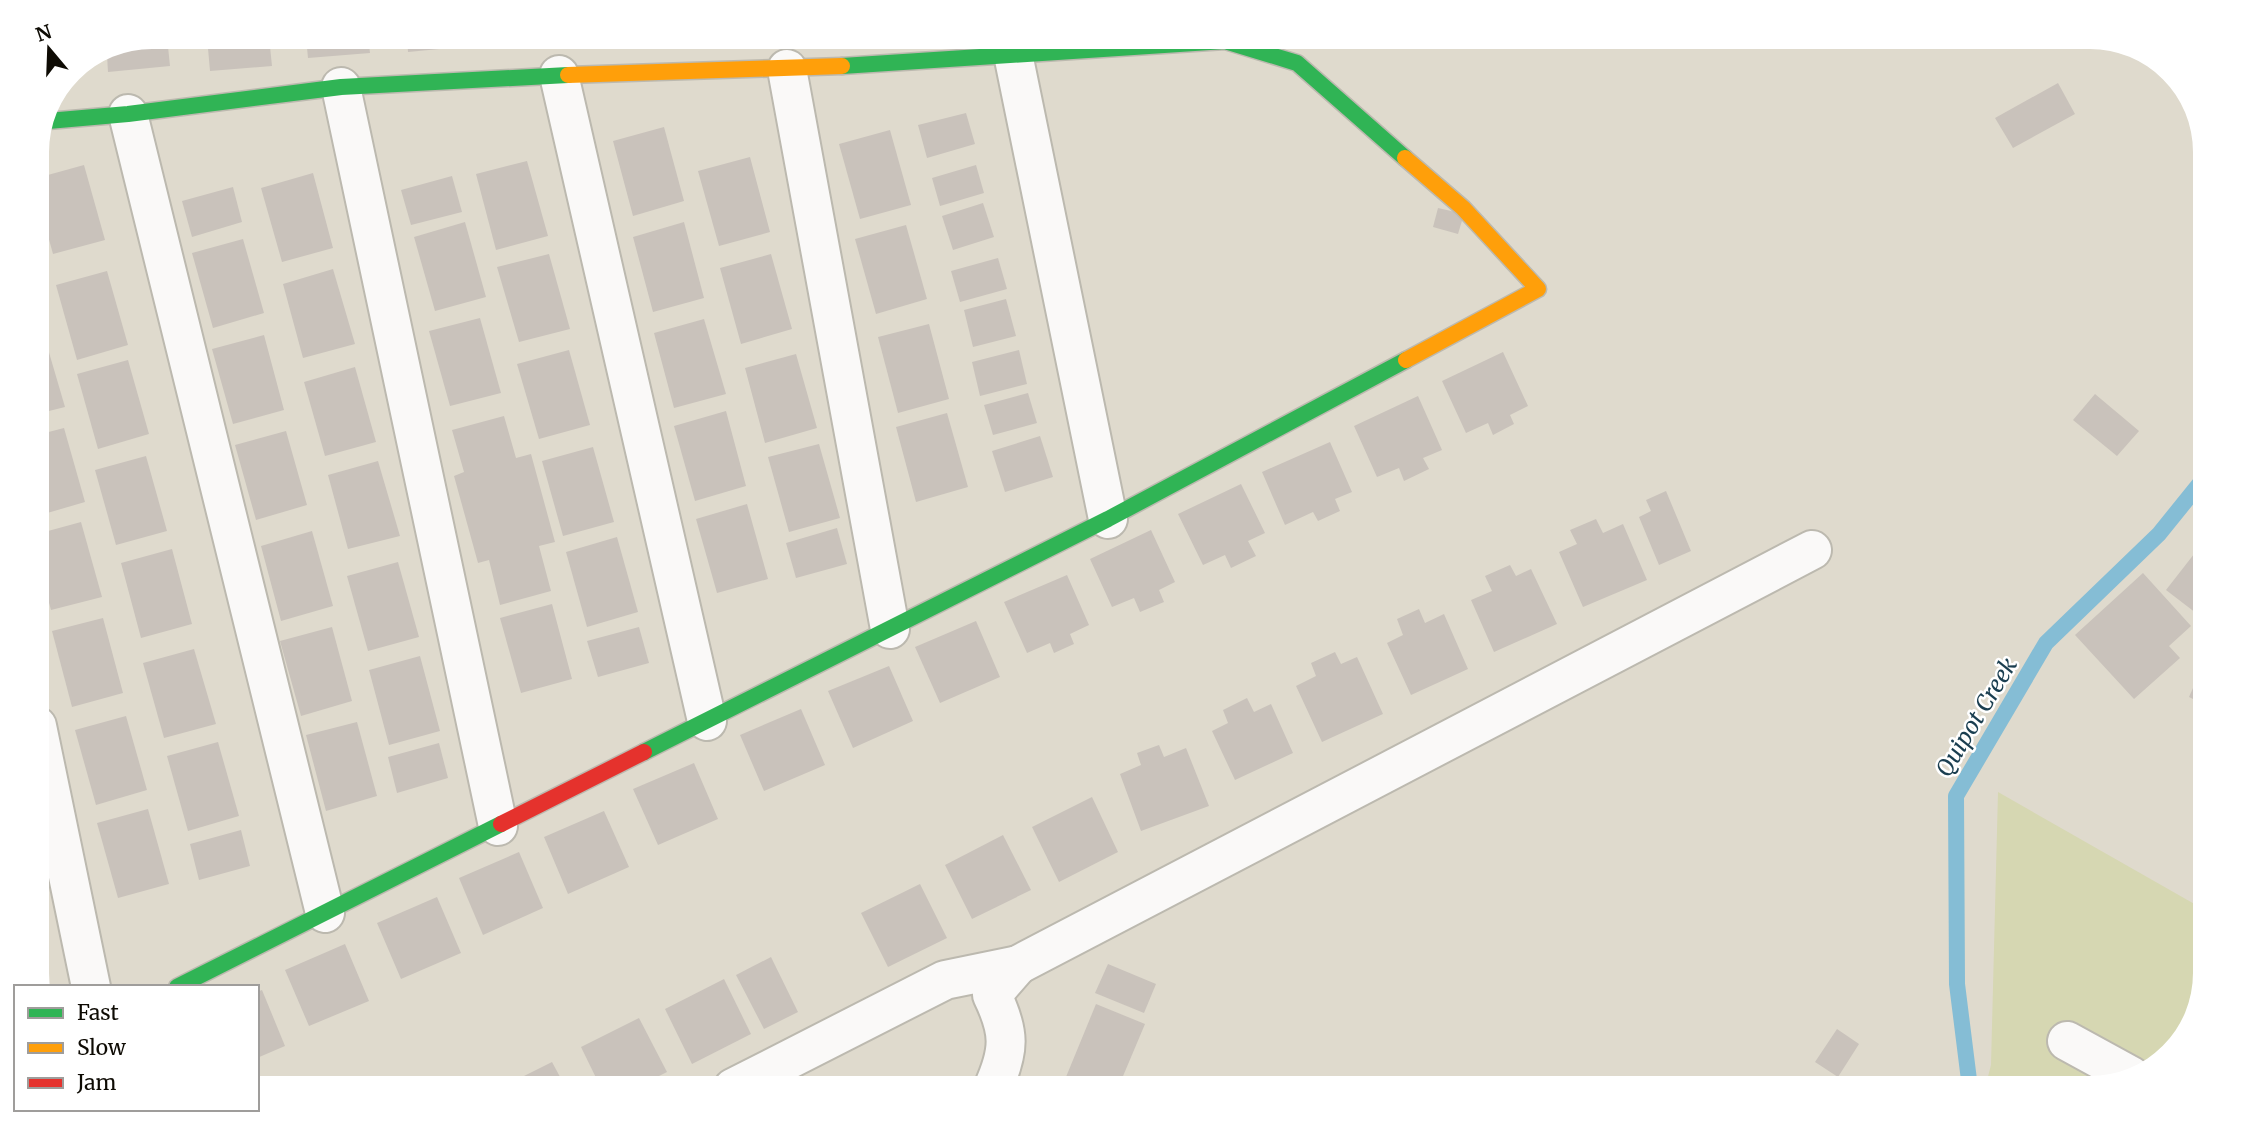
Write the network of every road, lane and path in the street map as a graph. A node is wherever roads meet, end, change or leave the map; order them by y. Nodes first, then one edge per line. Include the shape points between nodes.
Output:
1 (1095, 49) edge
2 (1251, 49) edge
3 (1013, 54) junction
4 (787, 69) junction
5 (559, 75) junction
6 (341, 87) junction
7 (128, 114) junction
8 (54, 120) edge
9 (1108, 519) junction
10 (1812, 550) dead end
11 (890, 629) junction
12 (707, 721) junction
13 (49, 783) edge
14 (498, 826) junction
15 (325, 912) junction
16 (1018, 965) junction
17 (92, 985) edge
18 (181, 985) edge
19 (2067, 1041) dead end
20 (2122, 1071) edge
21 (757, 1076) edge
22 (998, 1076) edge

1 - 3 street
2 - 9 street via 1297,63 1463,208 1538,289
3 - 4 street
3 - 9 street
4 - 5 street
4 - 11 street
5 - 6 street
5 - 12 street
6 - 7 street
6 - 14 street
7 - 8 street
7 - 15 street
9 - 11 street
10 - 16 street
11 - 12 street
12 - 14 street
13 - 17 street
14 - 15 street
15 - 18 street
16 - 21 street via 945,980
16 - 22 street via 992,995 1004,1020 1007,1042
19 - 20 street

